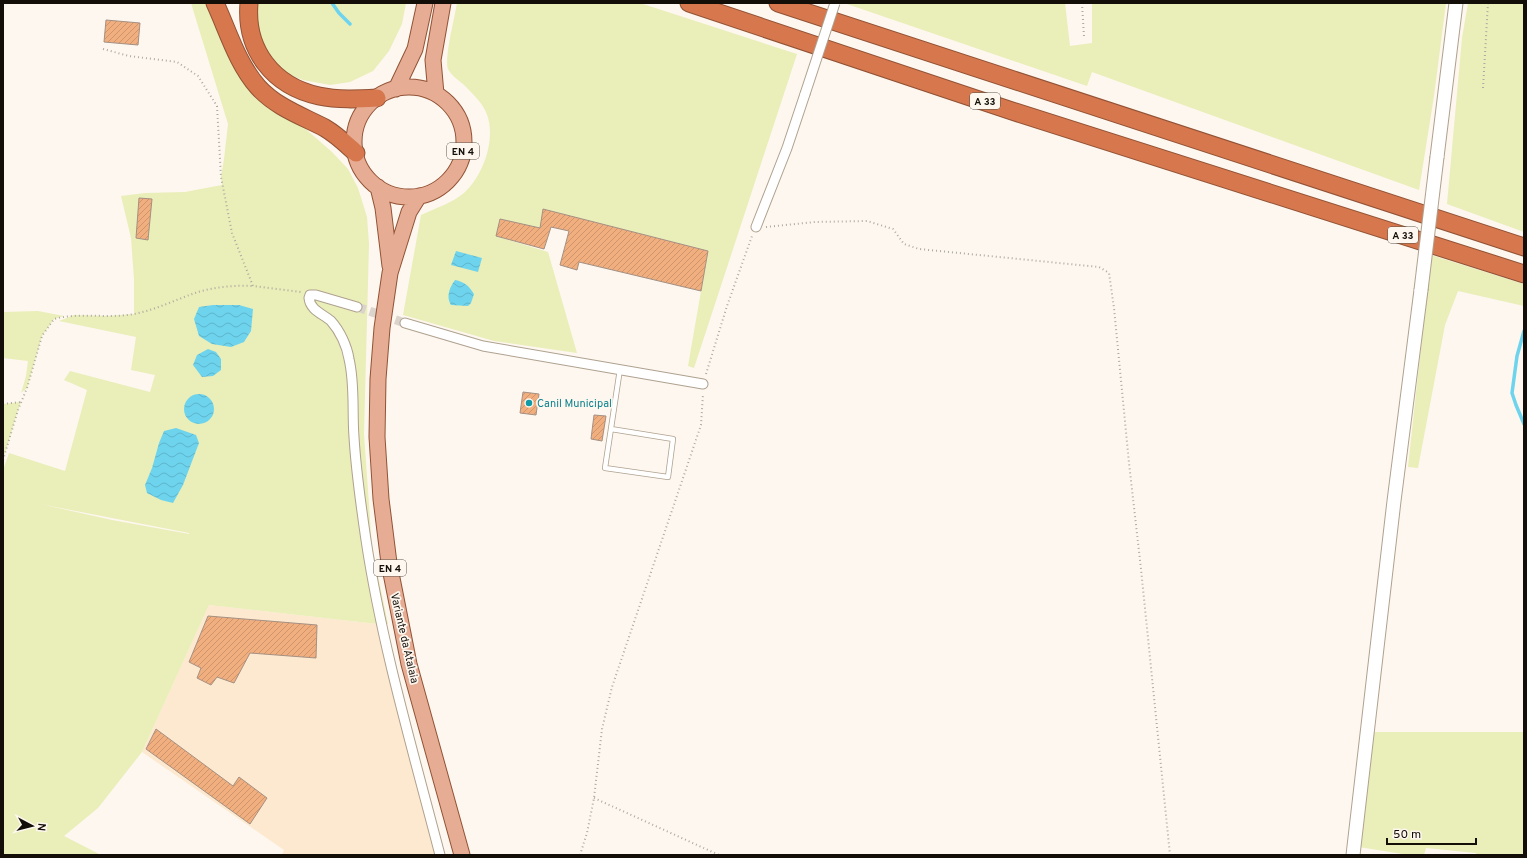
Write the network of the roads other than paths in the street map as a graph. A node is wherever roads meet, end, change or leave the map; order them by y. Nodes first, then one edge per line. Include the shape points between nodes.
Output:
1 (215, 3) edge
2 (249, 3) edge
3 (425, 3) edge
4 (443, 3) edge
5 (689, 3) edge
6 (778, 3) edge
7 (787, 3) edge
8 (835, 3) edge
9 (1456, 3) edge
10 (808, 13) junction
11 (396, 89) junction
12 (436, 94) junction
13 (377, 98) junction
14 (356, 153) junction
15 (378, 187) junction
16 (419, 196) junction
17 (756, 227) road end
18 (1524, 247) edge
19 (390, 273) junction
20 (1524, 274) edge
21 (357, 307) tunnel mouth
22 (405, 323) tunnel mouth
23 (620, 370) junction
24 (703, 384) road end
25 (611, 430) junction
26 (440, 855) edge
27 (462, 855) edge
28 (1353, 855) edge

1 - 14 highway via 242,65 258,87 286,109 333,134
2 - 13 highway via 251,37 261,59 277,77 296,89 319,96
3 - 11 main road via 415,49
4 - 12 main road via 433,60
5 - 20 highway, A 33 via 1035,118
6 - 10 highway, A 33
7 - 10 highway
8 - 17 street, bridge via 787,148
9 - 28 main road, bridge via 1400,449
10 - 18 highway, A 33
11 - 12 main road, Variante da Atalaia / EN 4 via 416,87
11 - 13 main road, Variante da Atalaia / EN 4
12 - 16 main road, Variante da Atalaia / EN 4 via 452,107 462,125 464,146 454,175 429,193
13 - 14 main road, Variante da Atalaia / EN 4 via 358,122
14 - 15 main road, Variante da Atalaia / EN 4 via 364,172
15 - 16 main road, Variante da Atalaia / EN 4 via 398,196
15 - 19 main road, Variante da Atalaia / EN 4 via 383,208
16 - 19 main road, Variante da Atalaia / EN 4 via 409,212
19 - 27 main road, Variante da Atalaia / EN 4 via 382,328 378,386 381,499 389,563 409,664
21 - 26 street via 316,295 310,296 309,301 312,307 337,329 349,357 354,438 366,540 380,624
22 - 23 street via 483,346
23 - 24 street
23 - 25 lane
25 - 25 lane via 605,468 668,477 673,439

